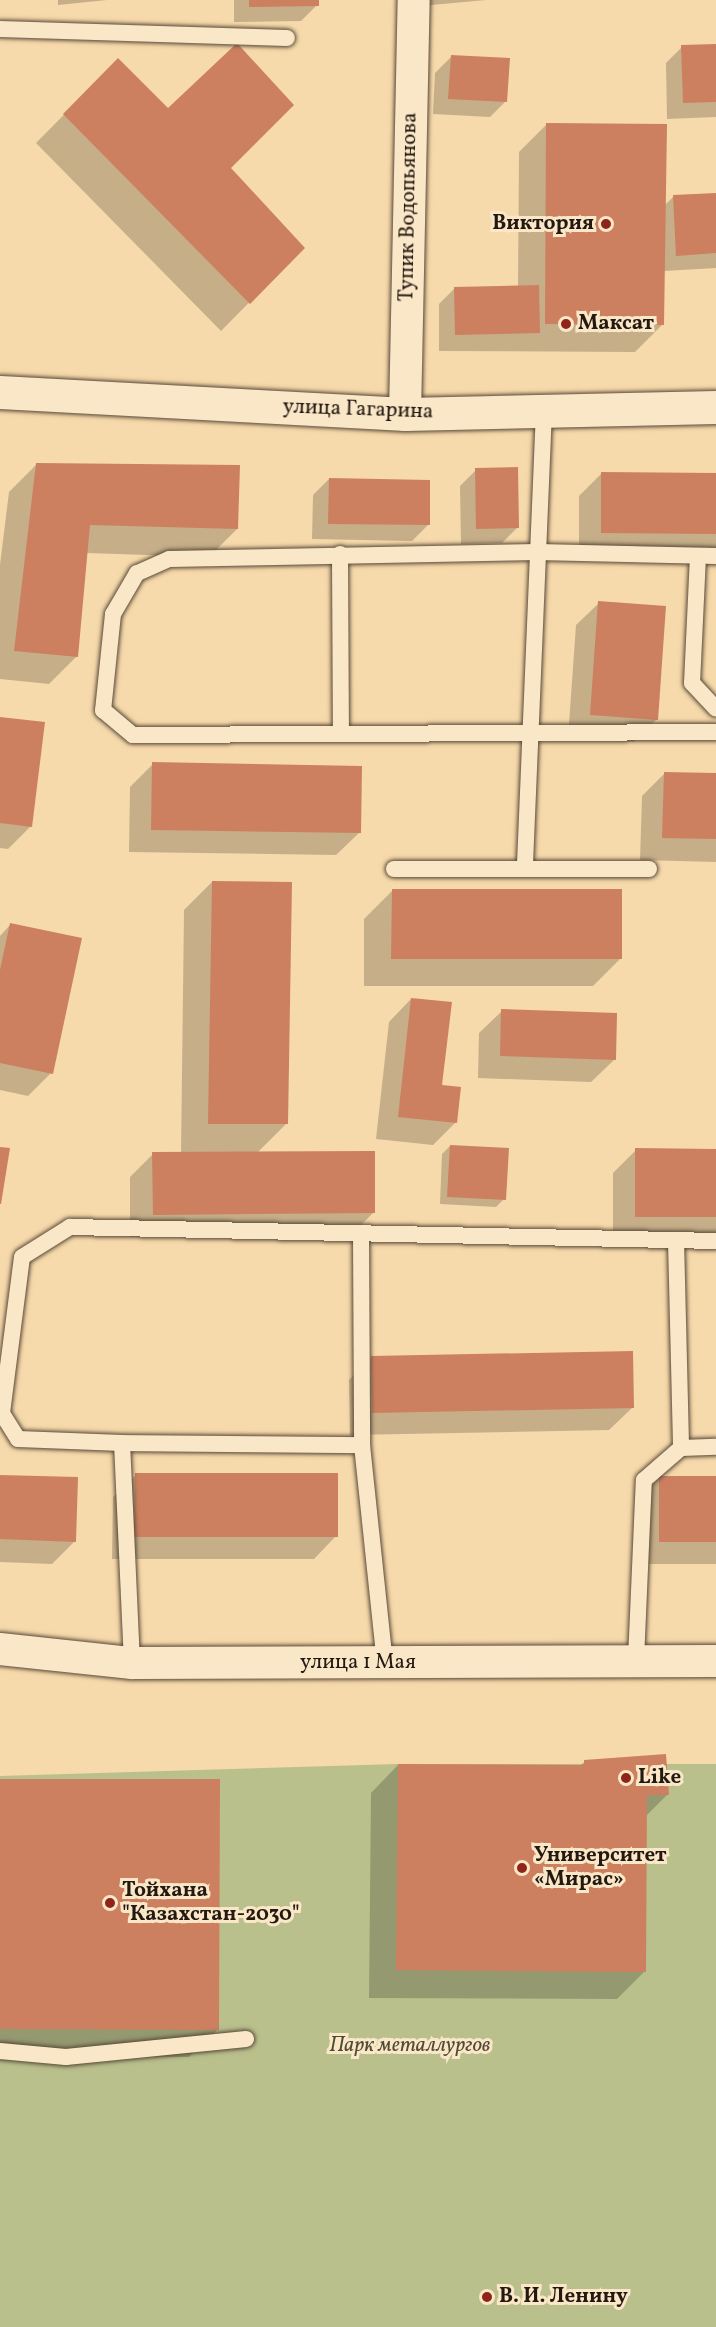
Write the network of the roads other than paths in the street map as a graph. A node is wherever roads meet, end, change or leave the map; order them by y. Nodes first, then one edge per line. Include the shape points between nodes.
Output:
1 (414, 0) edge
2 (0, 29) edge
3 (287, 38) dead end
4 (0, 392) edge
5 (716, 407) edge
6 (544, 411) junction
7 (405, 414) junction
8 (537, 552) junction
9 (340, 554) junction
10 (698, 556) junction
11 (716, 556) edge
12 (716, 710) edge
13 (716, 732) edge
14 (530, 733) junction
15 (341, 734) junction
16 (525, 864) junction
17 (394, 869) dead end
18 (649, 869) dead end
19 (361, 1233) junction
20 (676, 1240) junction
21 (716, 1241) edge
22 (122, 1443) junction
23 (362, 1445) junction
24 (716, 1447) edge
25 (681, 1448) junction
26 (0, 1650) edge
27 (636, 1660) junction
28 (716, 1661) edge
29 (132, 1663) junction
30 (385, 1663) junction
31 (246, 2039) dead end
32 (0, 2051) edge

1 - 7 street, Тупик Водопьянова
2 - 3 lane
4 - 7 main road, улица Гагарина
5 - 6 main road, улица Гагарина
6 - 7 main road, улица Гагарина
6 - 8 lane
8 - 9 lane
8 - 10 lane
8 - 14 lane
9 - 15 lane
9 - 15 lane via 169,559 137,573 113,614 103,710 133,735
10 - 11 lane
10 - 12 lane via 692,682
13 - 14 lane
14 - 15 lane
14 - 16 lane
16 - 17 lane
16 - 18 lane
19 - 20 lane
19 - 22 lane via 70,1227 22,1257 2,1413 18,1439
19 - 23 lane
20 - 21 lane
20 - 25 lane
22 - 23 lane
22 - 29 lane
23 - 30 lane
24 - 25 lane
25 - 27 lane via 644,1480
26 - 29 street, улица 1 Мая
27 - 28 street, улица 1 Мая
27 - 30 street, улица 1 Мая
29 - 30 street, улица 1 Мая
31 - 32 lane via 66,2057

